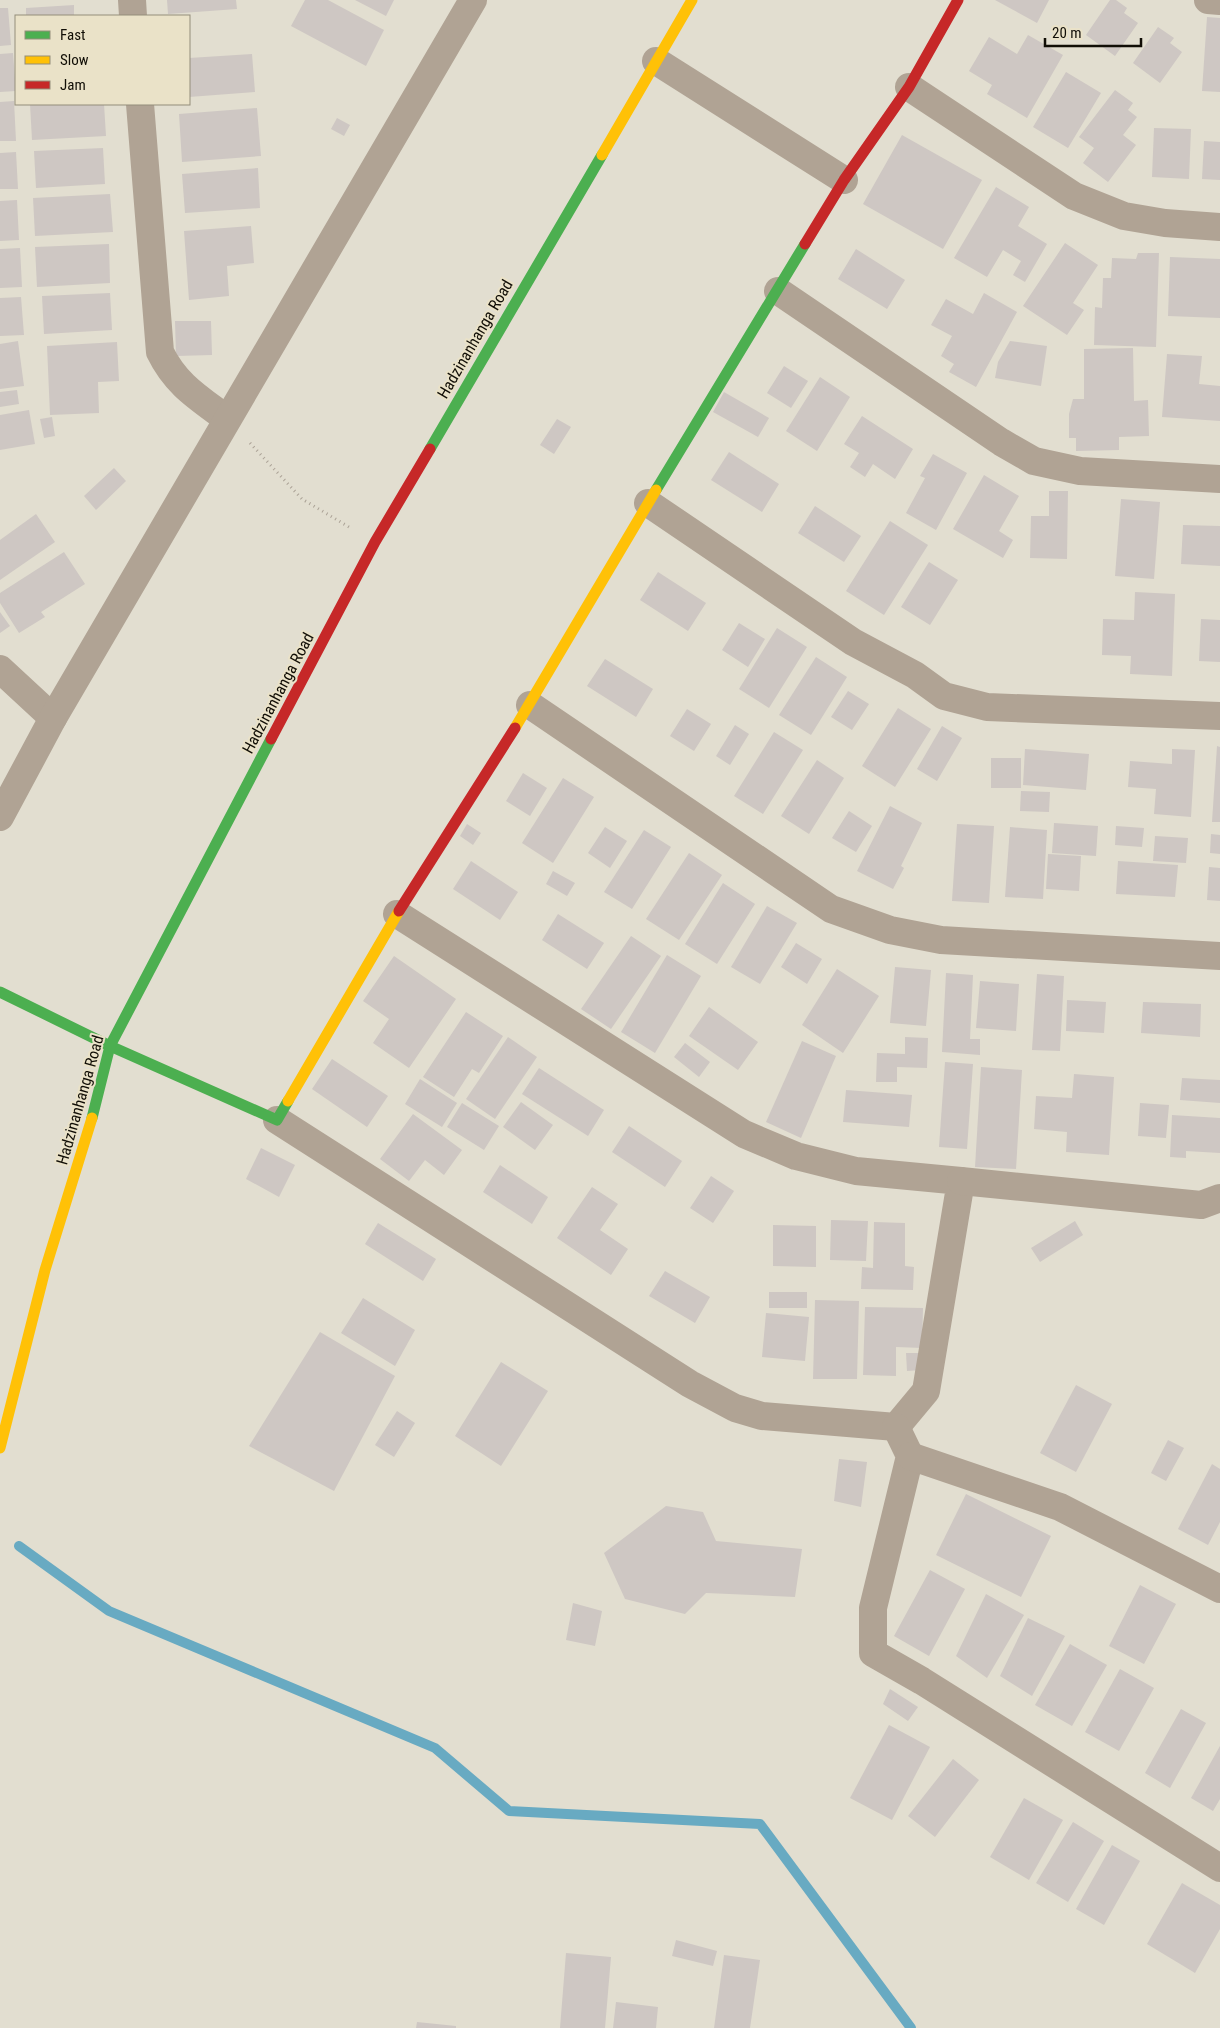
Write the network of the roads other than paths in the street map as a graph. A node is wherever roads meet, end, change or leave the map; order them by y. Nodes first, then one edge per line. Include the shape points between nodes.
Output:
1 (132, 0) edge
2 (473, 0) edge
3 (692, 0) edge
4 (958, 0) edge
5 (1208, 0) edge
6 (1220, 1) edge
7 (133, 15) edge
8 (656, 62) junction
9 (909, 87) junction
10 (140, 105) edge
11 (844, 180) junction
12 (1220, 227) edge
13 (778, 291) junction
14 (227, 419) junction
15 (1220, 479) edge
16 (648, 503) junction
17 (0, 669) edge
18 (530, 705) junction
19 (1220, 716) edge
20 (53, 718) junction
21 (0, 817) edge
22 (397, 914) junction
23 (1220, 956) edge
24 (0, 992) edge
25 (110, 1046) junction
26 (277, 1120) junction
27 (962, 1181) junction
28 (1220, 1198) edge
29 (896, 1427) junction
30 (0, 1448) edge
31 (910, 1456) junction
32 (1220, 1589) edge
33 (1220, 1868) edge

1 - 7 street
2 - 14 street
3 - 8 street, Hadzinanhanga Road
4 - 9 street
5 - 6 street
8 - 11 street
8 - 25 street, Hadzinanhanga Road via 375,542
9 - 11 street
9 - 12 street via 1074,196 1124,216
10 - 14 street via 160,352 170,372 186,388
11 - 13 street
13 - 15 street via 1000,442 1034,460 1080,471
13 - 16 street
14 - 20 street
16 - 18 street
16 - 19 street via 854,642 915,675 944,696 987,707
17 - 20 street
18 - 22 street
18 - 23 street via 831,909 890,930 941,940
20 - 21 street
22 - 26 street
22 - 27 street via 744,1134 796,1156 856,1171
24 - 25 street
25 - 26 street
25 - 30 street, Hadzinanhanga Road via 85,1145 45,1270
26 - 29 street via 690,1384 735,1408 762,1416
27 - 28 street via 1201,1205
27 - 29 street via 926,1391
29 - 31 street
31 - 32 street via 1060,1507
31 - 33 street via 873,1608 872,1652

